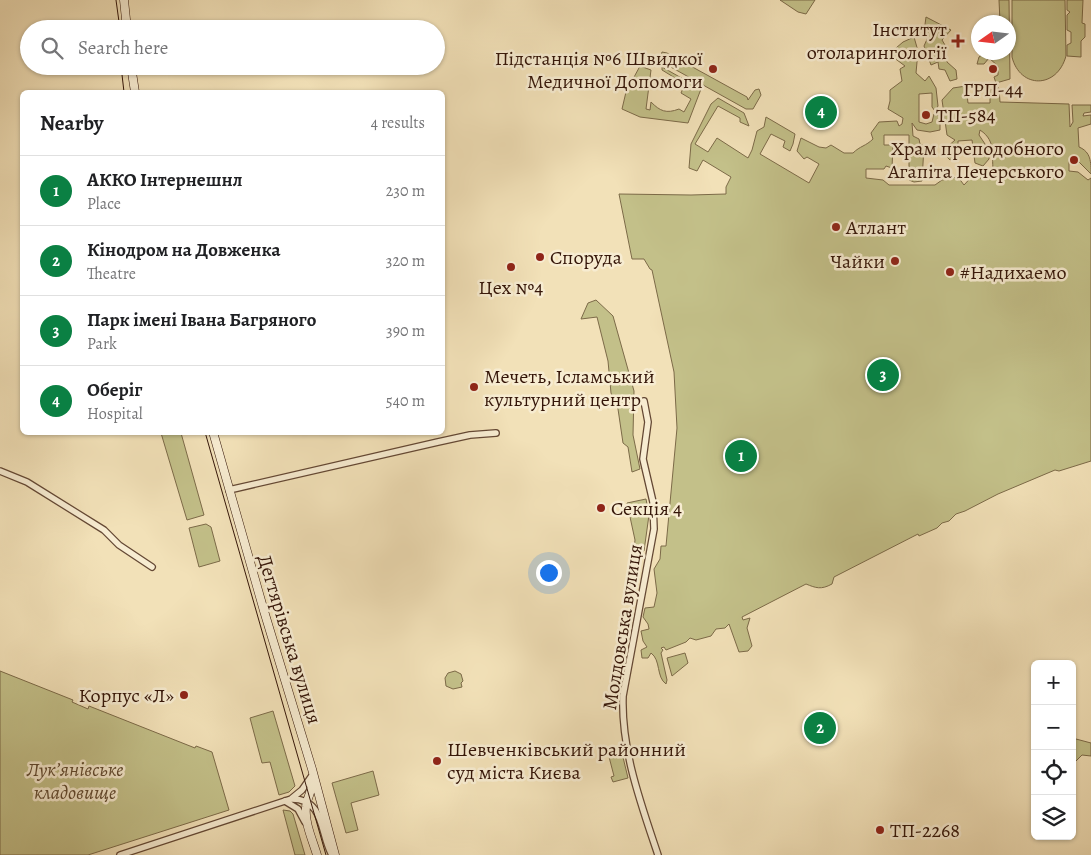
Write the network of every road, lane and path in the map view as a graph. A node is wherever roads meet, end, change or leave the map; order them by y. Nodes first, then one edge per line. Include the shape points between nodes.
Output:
1 (124, 0) edge
2 (126, 20) edge
3 (133, 75) edge
4 (135, 90) edge
5 (644, 401) dead end
6 (496, 433) dead end
7 (214, 435) edge
8 (0, 472) edge
9 (229, 490) junction
10 (152, 567) dead end
11 (312, 772) junction
12 (288, 800) junction
13 (307, 802) junction
14 (312, 836) junction
15 (120, 855) edge
16 (318, 855) edge
17 (333, 855) edge
18 (658, 855) edge

1 - 2 main road
3 - 4 main road
5 - 18 street, Молдовська вулиця via 648,422 643,459 653,502 654,530 624,688 622,718 635,779
6 - 9 street via 470,435
7 - 9 main road, Дегтярівська вулиця
8 - 10 street via 27,482 104,530 119,545
9 - 11 main road, Дегтярівська вулиця
11 - 12 street via 302,790
11 - 13 main road via 312,791
11 - 17 main road, Дегтярівська вулиця
12 - 13 street
12 - 14 street via 298,809
12 - 15 street
13 - 14 main road via 306,815
13 - 17 street via 316,810
14 - 16 main road

